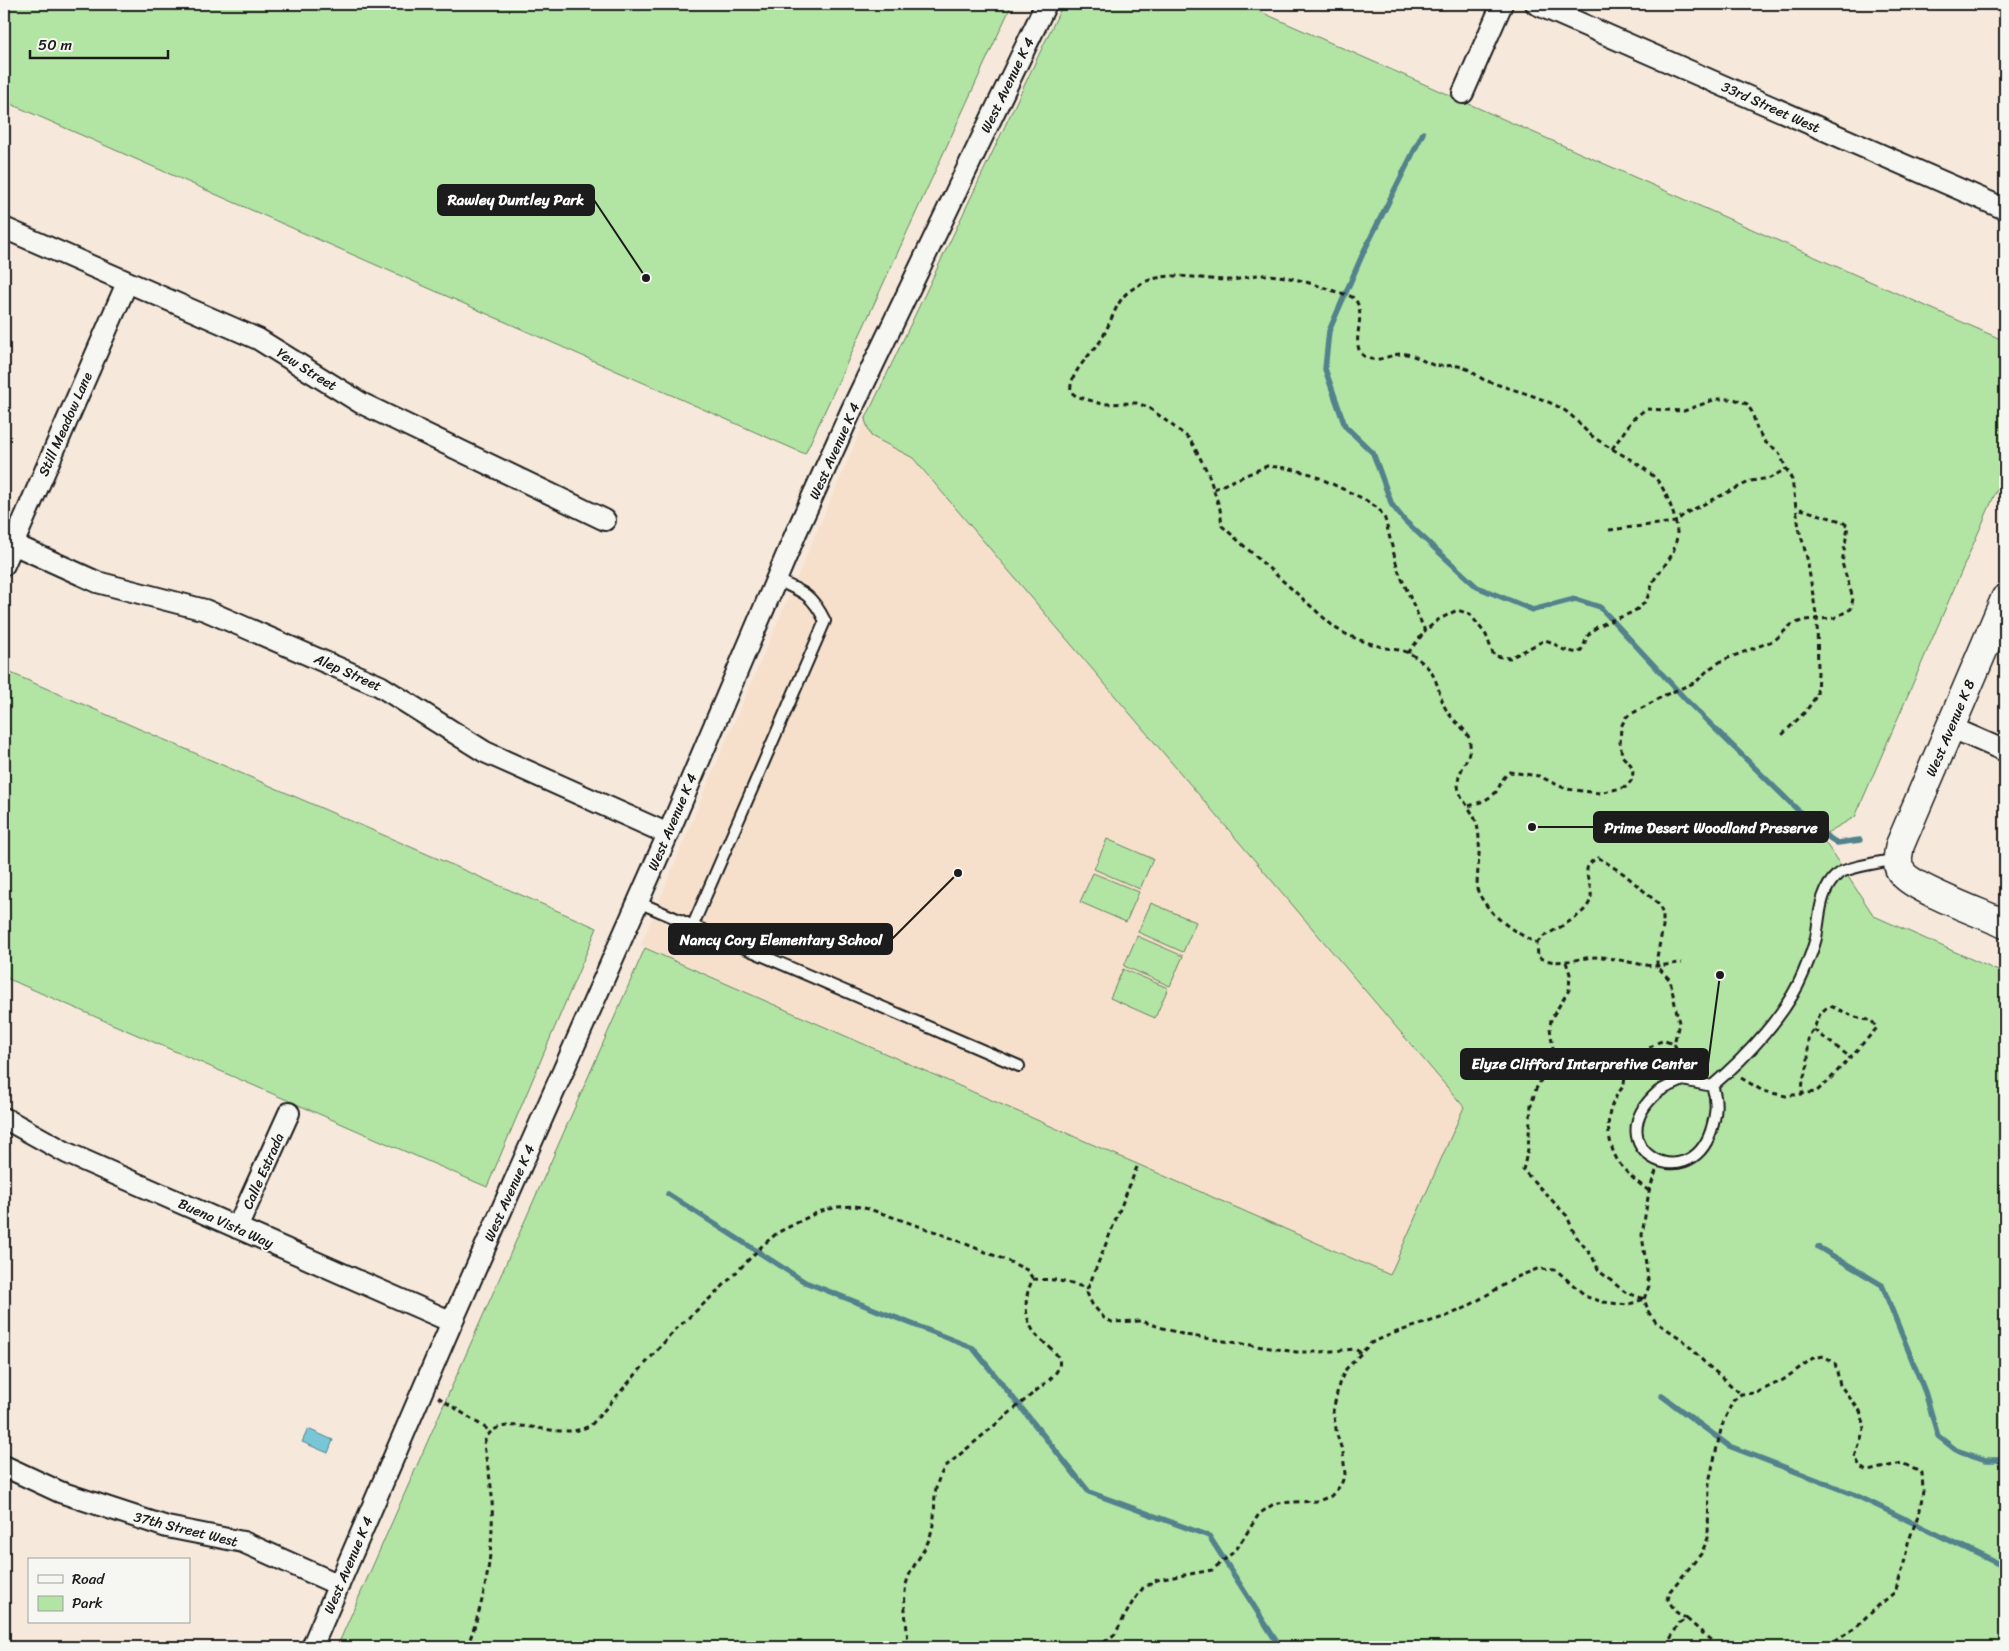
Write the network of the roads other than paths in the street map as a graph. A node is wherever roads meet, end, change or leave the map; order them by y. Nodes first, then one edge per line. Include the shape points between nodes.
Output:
1 (1046, 4) edge
2 (1502, 4) edge
3 (1536, 4) edge
4 (1463, 93) dead end
5 (2005, 209) edge
6 (4, 228) edge
7 (127, 282) junction
8 (605, 520) dead end
9 (13, 544) junction
10 (4, 565) edge
11 (776, 580) junction
12 (2005, 599) edge
13 (1950, 727) junction
14 (2005, 751) edge
15 (668, 834) junction
16 (1896, 859) junction
17 (638, 902) junction
18 (2005, 924) edge
19 (693, 925) junction
20 (1019, 1066) dead end
21 (1712, 1086) junction
22 (289, 1113) dead end
23 (4, 1118) edge
24 (237, 1228) junction
25 (452, 1322) junction
26 (4, 1466) edge
27 (339, 1585) junction
28 (312, 1647) edge

1 - 11 street, West Avenue K 4 via 852,409
2 - 4 street
3 - 5 street, 33rd Street West
6 - 7 street, Yew Street
7 - 8 street, Yew Street via 258,339 361,403
7 - 9 street, Still Meadow Lane
9 - 10 street, Still Meadow Lane
9 - 15 street, Alep Street via 97,582 205,610 380,686 485,752
11 - 15 street, West Avenue K 4
11 - 19 lane via 806,593 825,621
12 - 13 street, West Avenue K 8
13 - 14 street
13 - 16 street, West Avenue K 8
15 - 17 street, West Avenue K 4
16 - 18 street via 1902,874 1915,884
16 - 21 lane via 1840,873 1830,883 1821,902 1815,940 1802,976 1787,1003 1729,1072
17 - 19 lane
17 - 25 street, West Avenue K 4
19 - 20 lane
21 - 21 lane via 1683,1080 1659,1091 1643,1110 1636,1125 1637,1141 1646,1154 1675,1164 1695,1156 1708,1140 1715,1118 1716,1096
22 - 24 street, Calle Estrada
23 - 24 street, Buena Vista Way via 67,1153
24 - 25 street, Buena Vista Way
25 - 27 street, West Avenue K 4
26 - 27 street, 37th Street West via 60,1492 167,1527 242,1542
27 - 28 street, West Avenue K 4

